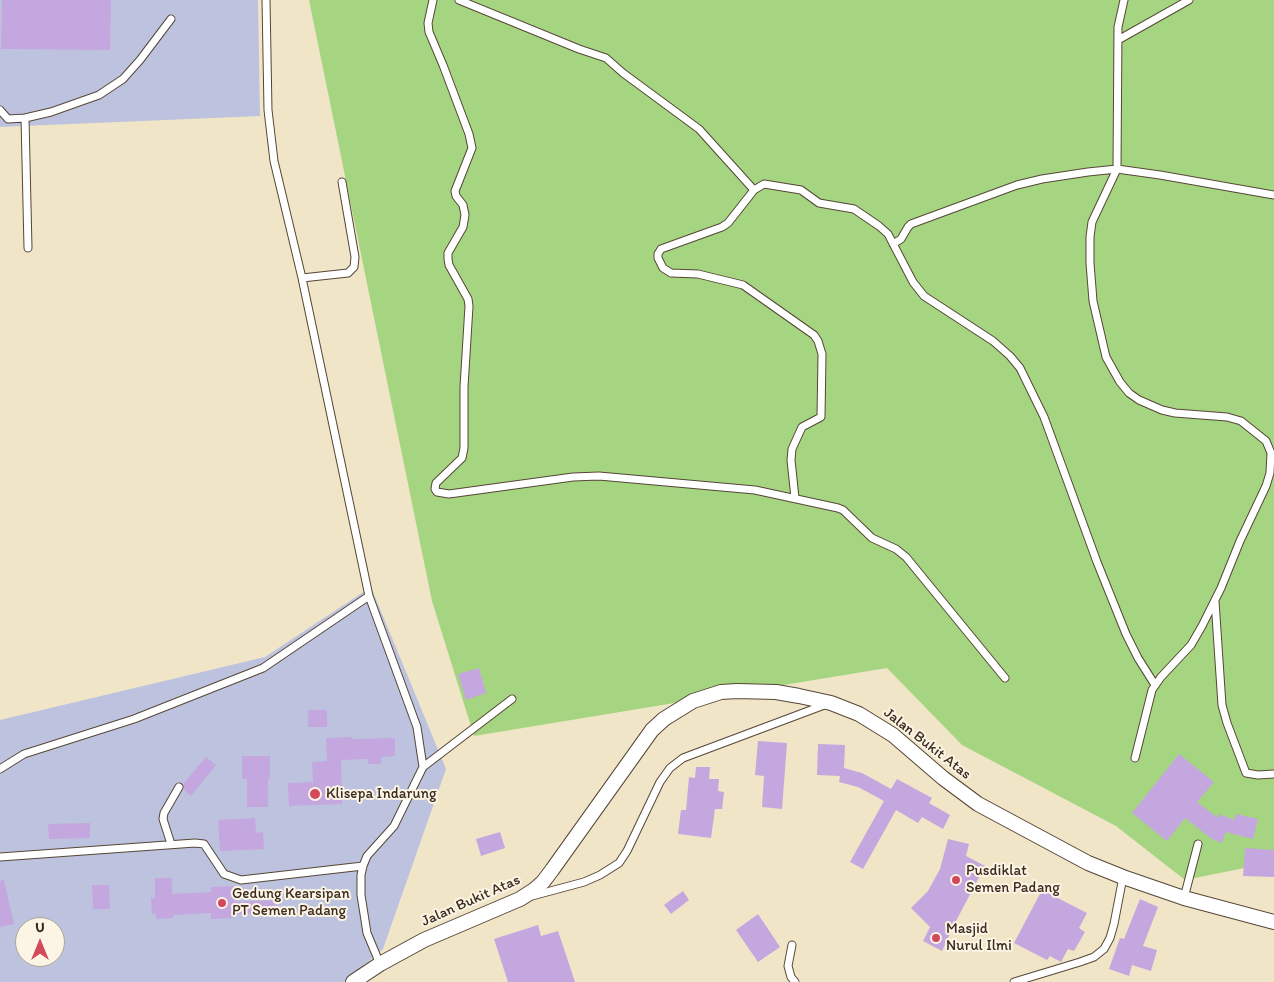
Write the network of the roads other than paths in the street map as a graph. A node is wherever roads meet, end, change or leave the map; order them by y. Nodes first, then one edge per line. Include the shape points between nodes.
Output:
1 (266, 0) edge
2 (433, 0) edge
3 (458, 0) edge
4 (1124, 0) edge
5 (1189, 0) edge
6 (171, 19) dead end
7 (1118, 40) junction
8 (0, 110) edge
9 (26, 118) junction
10 (1117, 169) junction
11 (342, 182) dead end
12 (754, 190) junction
13 (1274, 195) edge
14 (893, 244) junction
15 (28, 248) dead end
16 (302, 278) junction
17 (794, 498) junction
18 (369, 596) junction
19 (1215, 601) junction
20 (1005, 678) dead end
21 (1154, 685) junction
22 (512, 699) dead end
23 (831, 703) junction
24 (1135, 758) dead end
25 (423, 767) junction
26 (0, 769) edge
27 (1274, 774) edge
28 (179, 787) dead end
29 (171, 844) junction
30 (1198, 844) dead end
31 (0, 857) edge
32 (362, 866) junction
33 (1123, 877) junction
34 (1184, 898) junction
35 (520, 899) junction
36 (1274, 922) edge
37 (792, 945) dead end
38 (380, 964) junction
39 (353, 982) edge
40 (795, 982) edge
41 (1014, 982) edge

1 - 16 lane via 270,140
2 - 17 lane via 429,32 444,65 472,148 455,191 463,206 463,227 448,259 468,299 464,448 462,458 436,482 435,489 441,494 449,494 599,476 755,490
3 - 12 lane via 606,58 699,129
4 - 7 lane
5 - 7 lane
6 - 9 lane via 123,78 99,95
7 - 10 lane
8 - 9 lane via 8,119
9 - 15 lane
10 - 13 lane
10 - 14 lane via 1017,184 912,224
10 - 19 lane via 1092,222 1089,252 1096,316 1106,357 1113,371 1129,393 1150,405 1175,413 1242,421 1266,442 1271,453 1266,486
11 - 16 lane via 356,257 354,267 348,273
12 - 14 lane via 768,184 801,190 820,202 854,209 884,230
12 - 17 lane via 728,223 661,249 658,258 663,268 671,273 698,274 743,285 818,341 822,354 821,417 800,430 792,450
14 - 21 lane via 924,296 993,341 1020,368 1044,417 1126,634
16 - 18 lane
17 - 20 lane via 843,510 872,538 906,557
18 - 25 lane via 417,727
18 - 26 lane via 263,668 134,719 24,754
19 - 21 lane via 1197,636
19 - 27 lane via 1222,705 1227,723 1246,773
21 - 24 lane
22 - 25 lane
23 - 33 street, Jalan Bukit Atas via 881,727 978,804 1088,863
23 - 35 lane via 683,758 660,782 618,863 584,882
23 - 35 street, Jalan Bukit Atas via 776,692 737,690 707,696 676,711 643,741 543,882
25 - 32 lane via 394,826 366,856
28 - 29 lane via 163,819
29 - 31 lane
29 - 32 lane via 204,844 224,874 241,880
30 - 34 lane
32 - 38 lane via 361,895 367,933
33 - 34 street, Jalan Bukit Atas
33 - 41 lane via 1114,924 1104,949 1094,957
34 - 36 street, Jalan Bukit Atas
35 - 38 street, Jalan Bukit Atas via 424,940
37 - 40 lane via 788,966
38 - 39 street, Jalan Bukit Atas

